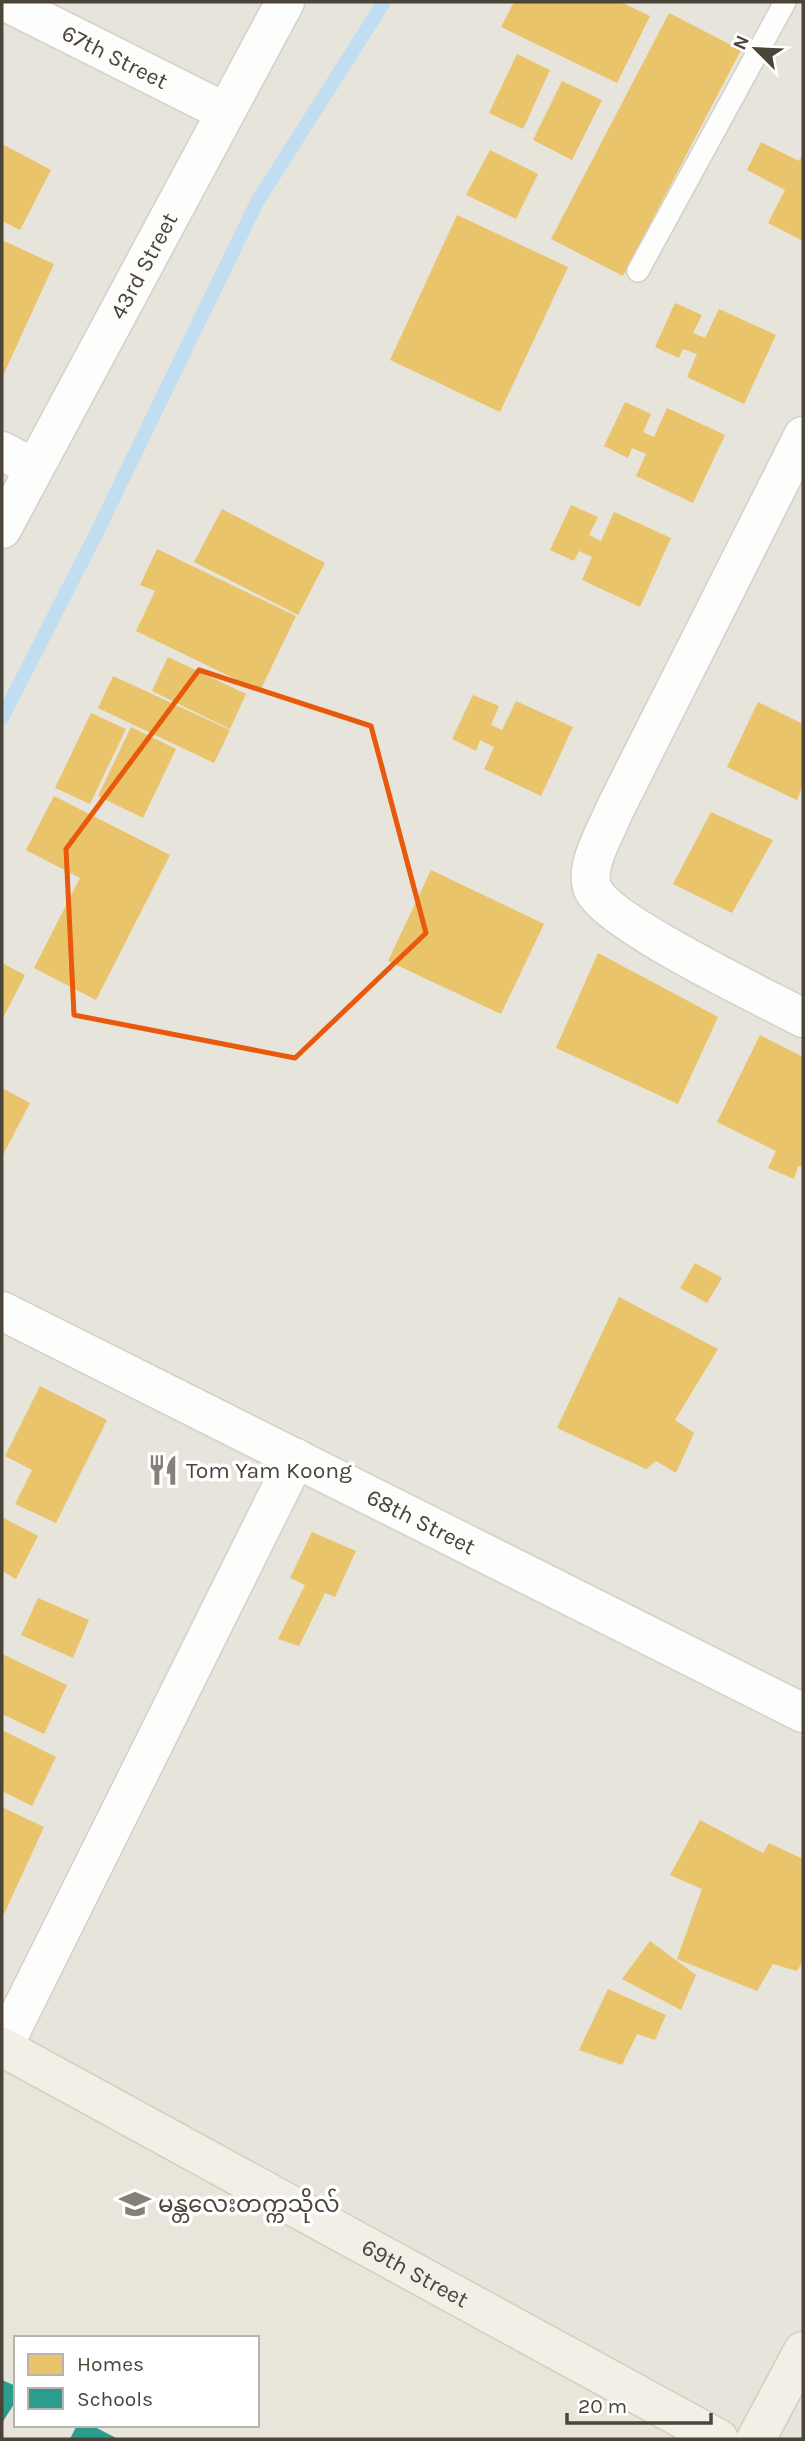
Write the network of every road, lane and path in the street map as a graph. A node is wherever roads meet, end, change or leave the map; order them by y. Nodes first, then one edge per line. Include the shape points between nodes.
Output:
1 (6, 2) edge
2 (285, 2) edge
3 (785, 2) edge
4 (225, 112) junction
5 (638, 271) dead end
6 (803, 436) edge
7 (18, 460) edge
8 (2, 529) edge
9 (803, 1018) edge
10 (2, 1311) edge
11 (296, 1458) junction
12 (803, 1713) edge
13 (2, 2047) edge
14 (803, 2351) edge
15 (719, 2439) edge
16 (756, 2439) edge

1 - 4 street, 67th Street
2 - 4 street, 43rd Street
3 - 5 lane
4 - 7 street, 43rd Street
6 - 9 street via 614,811 592,865 592,886 600,901 638,929
7 - 8 street, 43rd Street
10 - 11 street, 68th Street
11 - 12 street, 68th Street
11 - 13 street
13 - 15 main road, 69th Street
14 - 16 main road

